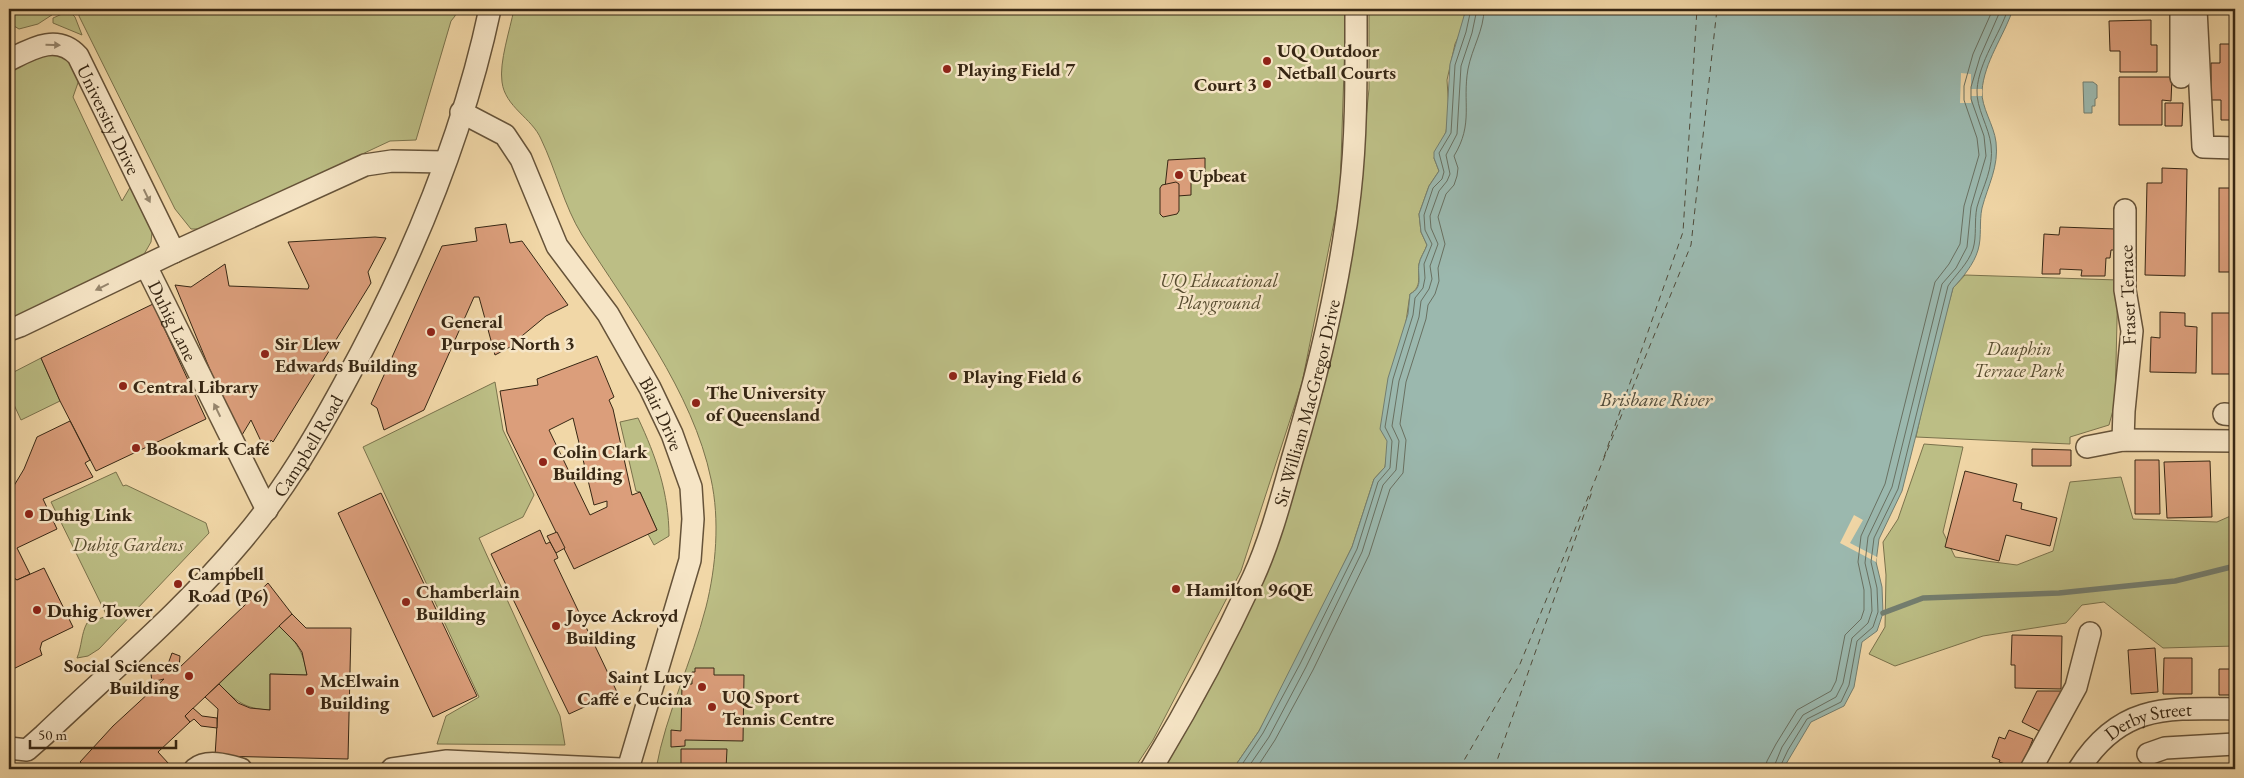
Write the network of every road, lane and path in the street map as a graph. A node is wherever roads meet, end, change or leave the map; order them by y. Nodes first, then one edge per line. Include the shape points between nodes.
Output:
1 (490, 9) edge
2 (1356, 9) edge
3 (2181, 9) edge
4 (2196, 9) edge
5 (9, 60) edge
6 (2181, 77) dead end
7 (461, 112) junction
8 (2235, 148) edge
9 (445, 162) junction
10 (2125, 210) dead end
11 (174, 252) junction
12 (146, 266) junction
13 (9, 330) edge
14 (2123, 440) junction
15 (2235, 442) edge
16 (2087, 448) dead end
17 (266, 510) junction
18 (2090, 633) dead end
19 (2235, 709) edge
20 (2235, 744) edge
21 (18, 749) edge
22 (2148, 754) dead end
23 (194, 769) edge
24 (241, 769) edge
25 (392, 769) edge
26 (621, 769) edge
27 (628, 769) edge
28 (1151, 769) edge
29 (2031, 769) edge
30 (2079, 769) edge

1 - 7 street, Campbell Road
2 - 28 street, Sir William MacGregor Drive via 1350,192 1332,304 1314,385 1254,576 1205,674
3 - 6 street
4 - 8 street via 2203,146
5 -> 11 street, University Drive via 52,44 66,47 78,56
7 - 9 street, Campbell Road
7 - 27 street, Blair Drive via 505,135 521,160 557,246 608,314 650,388 672,434 691,487 690,560
9 - 11 street via 392,161 365,165
9 - 17 street, Campbell Road via 378,323 313,442
10 - 14 street, Fraser Terrace via 2125,290 2132,331
11 - 12 street
12 -> 13 street
17 -> 12 street, Duhig Lane
14 - 15 street
14 - 16 street
17 - 21 street, Campbell Road via 243,540 182,605
18 - 29 street via 2076,687
19 - 30 street, Derby Street via 2180,708 2142,715 2107,736
20 - 22 street, Derby Street via 2165,748
23 - 24 street via 210,764 226,764
25 - 26 street via 447,761

